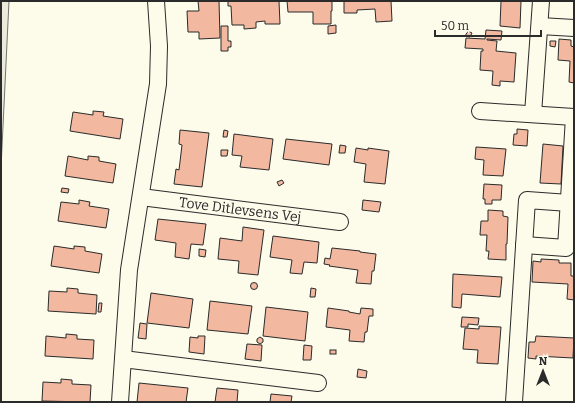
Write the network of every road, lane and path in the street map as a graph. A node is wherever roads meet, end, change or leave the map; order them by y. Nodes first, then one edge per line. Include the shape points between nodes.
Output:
1 (156, 1) edge
2 (541, 1) edge
3 (540, 26) junction
4 (574, 28) edge
5 (480, 111) dead end
6 (534, 114) junction
7 (574, 117) edge
8 (141, 197) junction
9 (569, 203) junction
10 (340, 222) dead end
11 (524, 245) junction
12 (123, 359) junction
13 (318, 383) dead end
14 (120, 402) edge
15 (514, 402) edge

1 - 8 street via 158,84
2 - 3 street
3 - 4 street
3 - 6 street
5 - 6 street
6 - 7 street
7 - 9 street
8 - 10 street, Tove Ditlevsens Vej
8 - 12 street via 130,270
9 - 11 street via 566,248
9 - 11 street via 527,200
11 - 15 street
12 - 13 street
12 - 14 street

